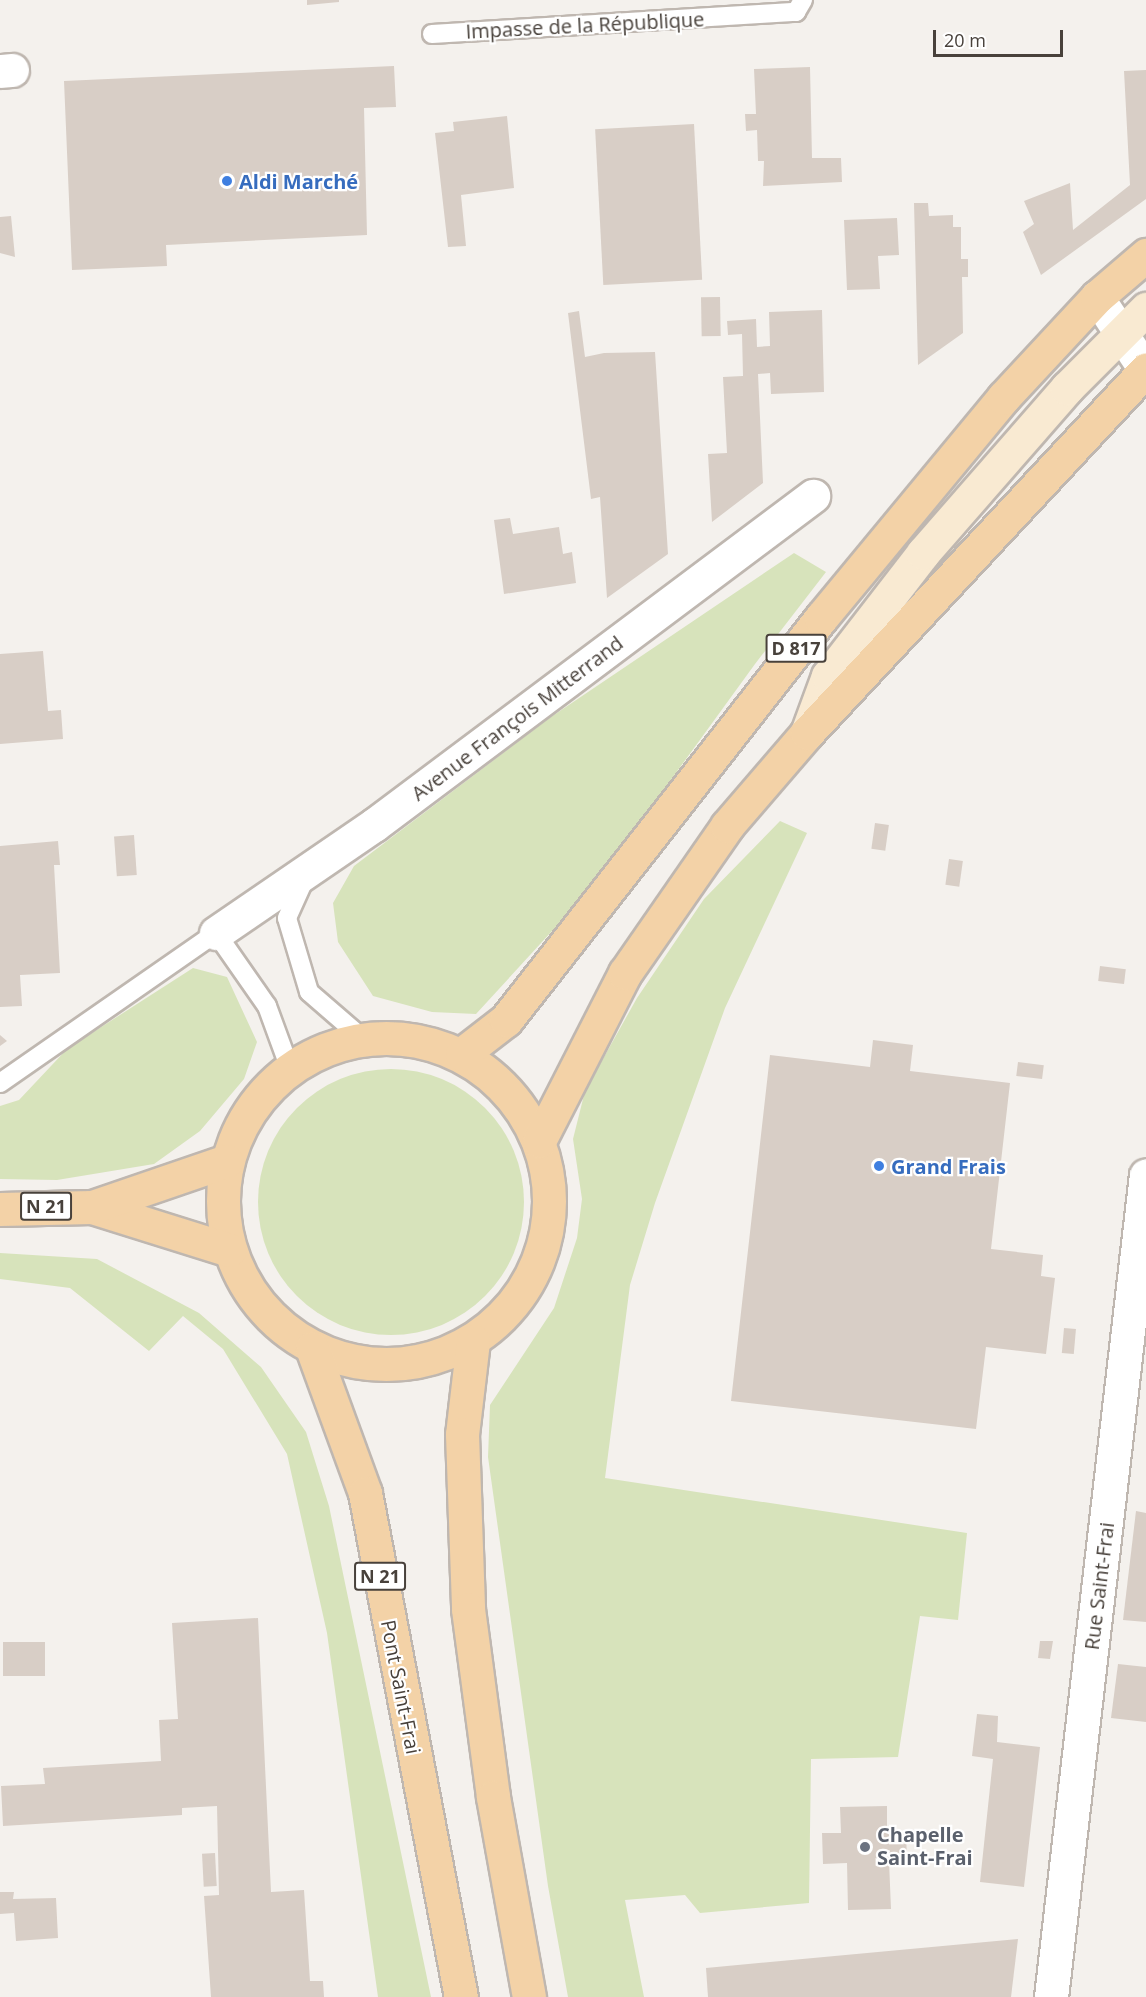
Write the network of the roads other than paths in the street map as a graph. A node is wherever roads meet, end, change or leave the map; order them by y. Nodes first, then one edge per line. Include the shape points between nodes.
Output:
1 (803, 0) edge
2 (432, 34) dead end
3 (1146, 255) edge
4 (1097, 297) junction
5 (1146, 309) edge
6 (1121, 334) junction
7 (1145, 369) edge
8 (813, 496) dead end
9 (807, 733) junction
10 (309, 870) junction
11 (216, 933) junction
12 (361, 1037) junction
13 (462, 1054) junction
14 (290, 1069) junction
15 (0, 1083) edge
16 (539, 1141) junction
17 (226, 1161) junction
18 (1146, 1175) edge
19 (92, 1207) junction
20 (0, 1209) edge
21 (1143, 1230) edge
22 (229, 1250) junction
23 (473, 1341) junction
24 (312, 1348) junction
25 (461, 1997) edge
26 (529, 1997) edge
27 (1051, 1997) edge

1 - 2 lane, Impasse de la République via 796,12
3 - 4 main road, D 817
4 - 6 street
4 - 13 main road, D 817 via 1003,398 820,618 506,1020
5 - 6 street
6 - 7 street
6 - 9 street via 1067,388 922,554 828,676
7 - 9 main road
8 - 10 street, Avenue François Mitterrand
9 - 16 main road via 727,826 625,973
10 - 11 street, Avenue François Mitterrand
10 - 12 lane via 287,918 309,992
11 - 14 lane via 267,1005
11 - 15 lane
12 - 13 main road via 413,1037
12 - 14 main road via 312,1053
13 - 16 main road via 533,1125
14 - 17 main road via 273,1080 244,1117
16 - 23 main road via 549,1171 550,1220 537,1268 510,1310
17 - 19 main road, N 21
17 - 22 main road
18 - 21 street, Rue Saint-Frai
19 - 20 main road, N 21
19 - 22 main road, N 21
21 - 27 street, Rue Saint-Frai
22 - 24 main road via 248,1290 262,1307 276,1323
23 - 24 main road via 421,1362 366,1365
23 - 26 main road via 462,1434 468,1609 493,1797
24 - 25 main road, Pont Saint-Frai / N 21 via 365,1493

